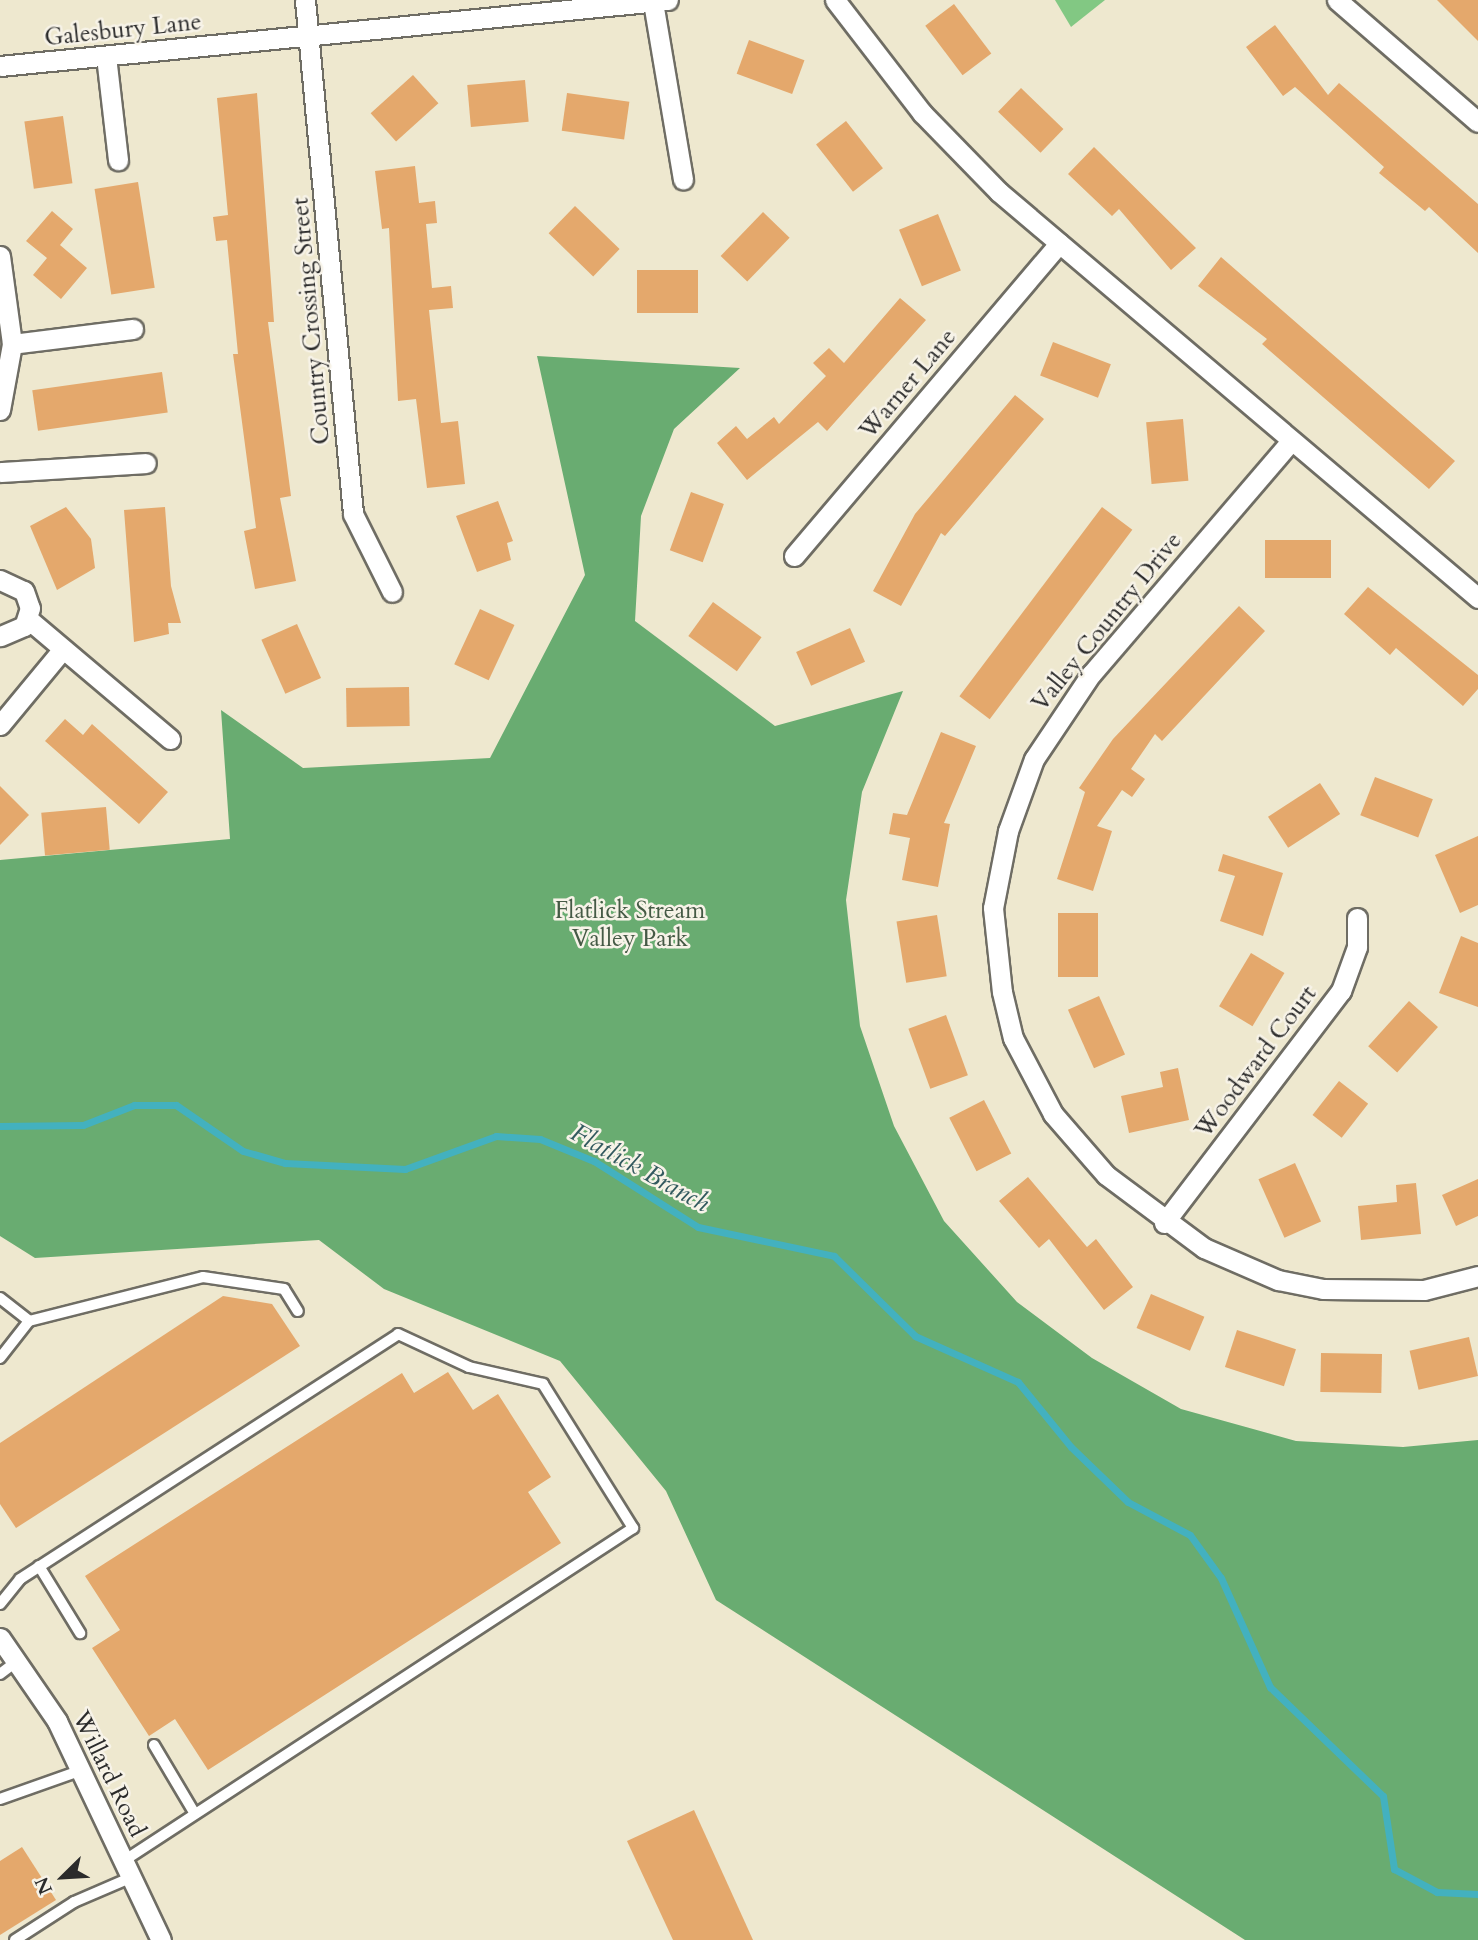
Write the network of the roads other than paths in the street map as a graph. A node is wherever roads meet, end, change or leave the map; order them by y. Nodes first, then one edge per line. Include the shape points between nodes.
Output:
1 (305, 0) edge
2 (835, 0) edge
3 (1337, 0) edge
4 (660, 1) edge
5 (585, 5) edge
6 (308, 36) junction
7 (106, 56) junction
8 (0, 66) edge
9 (1478, 122) edge
10 (118, 160) dead end
11 (683, 179) dead end
12 (1059, 243) junction
13 (0, 264) edge
14 (133, 329) dead end
15 (12, 344) junction
16 (0, 410) edge
17 (1291, 441) junction
18 (146, 463) dead end
19 (0, 472) edge
20 (794, 556) dead end
21 (0, 580) edge
22 (392, 592) dead end
23 (1478, 598) edge
24 (28, 619) junction
25 (0, 636) edge
26 (62, 650) junction
27 (0, 725) edge
28 (170, 739) dead end
29 (1357, 918) dead end
30 (1164, 1223) junction
31 (1478, 1276) edge
32 (0, 1298) edge
33 (298, 1311) dead end
34 (29, 1321) junction
35 (0, 1358) edge
36 (39, 1566) junction
37 (0, 1604) edge
38 (80, 1633) dead end
39 (0, 1638) edge
40 (17, 1661) junction
41 (0, 1674) edge
42 (154, 1745) dead end
43 (82, 1770) junction
44 (0, 1799) edge
45 (195, 1814) junction
46 (129, 1869) junction
47 (15, 1940) edge
48 (161, 1940) edge

1 - 6 street, Country Crossing Street
2 - 12 street via 960,155
3 - 9 street
4 - 5 street, Galesbury Lane
4 - 11 street
5 - 6 street, Galesbury Lane
6 - 7 street, Galesbury Lane
6 - 22 street, Country Crossing Street via 354,514 368,555
7 - 8 street, Galesbury Lane
7 - 10 street
12 - 17 street
12 - 20 street, Warner Lane
13 - 15 street
14 - 15 street
15 - 16 street
17 - 23 street
17 - 30 street, Valley Country Drive via 1059,715 1023,782 999,868 996,954 1013,1038 1075,1141
18 - 19 street
21 - 24 street via 24,590
24 - 25 street via 17,632
24 - 26 street
26 - 27 street
26 - 28 street
29 - 30 street, Woodward Court via 1357,947 1341,990
30 - 31 street, Valley Country Drive via 1235,1264 1323,1289 1424,1290
32 - 34 lane
33 - 34 lane via 284,1289 202,1277
34 - 35 lane
36 - 37 lane
36 - 38 lane
36 - 45 lane via 398,1334 469,1367 542,1384 633,1528
39 - 40 street, Willard Road
40 - 41 lane
40 - 43 street, Willard Road
42 - 45 lane
43 - 44 lane
43 - 46 street, Willard Road
45 - 46 lane
46 - 47 lane
46 - 48 street, Willard Road

